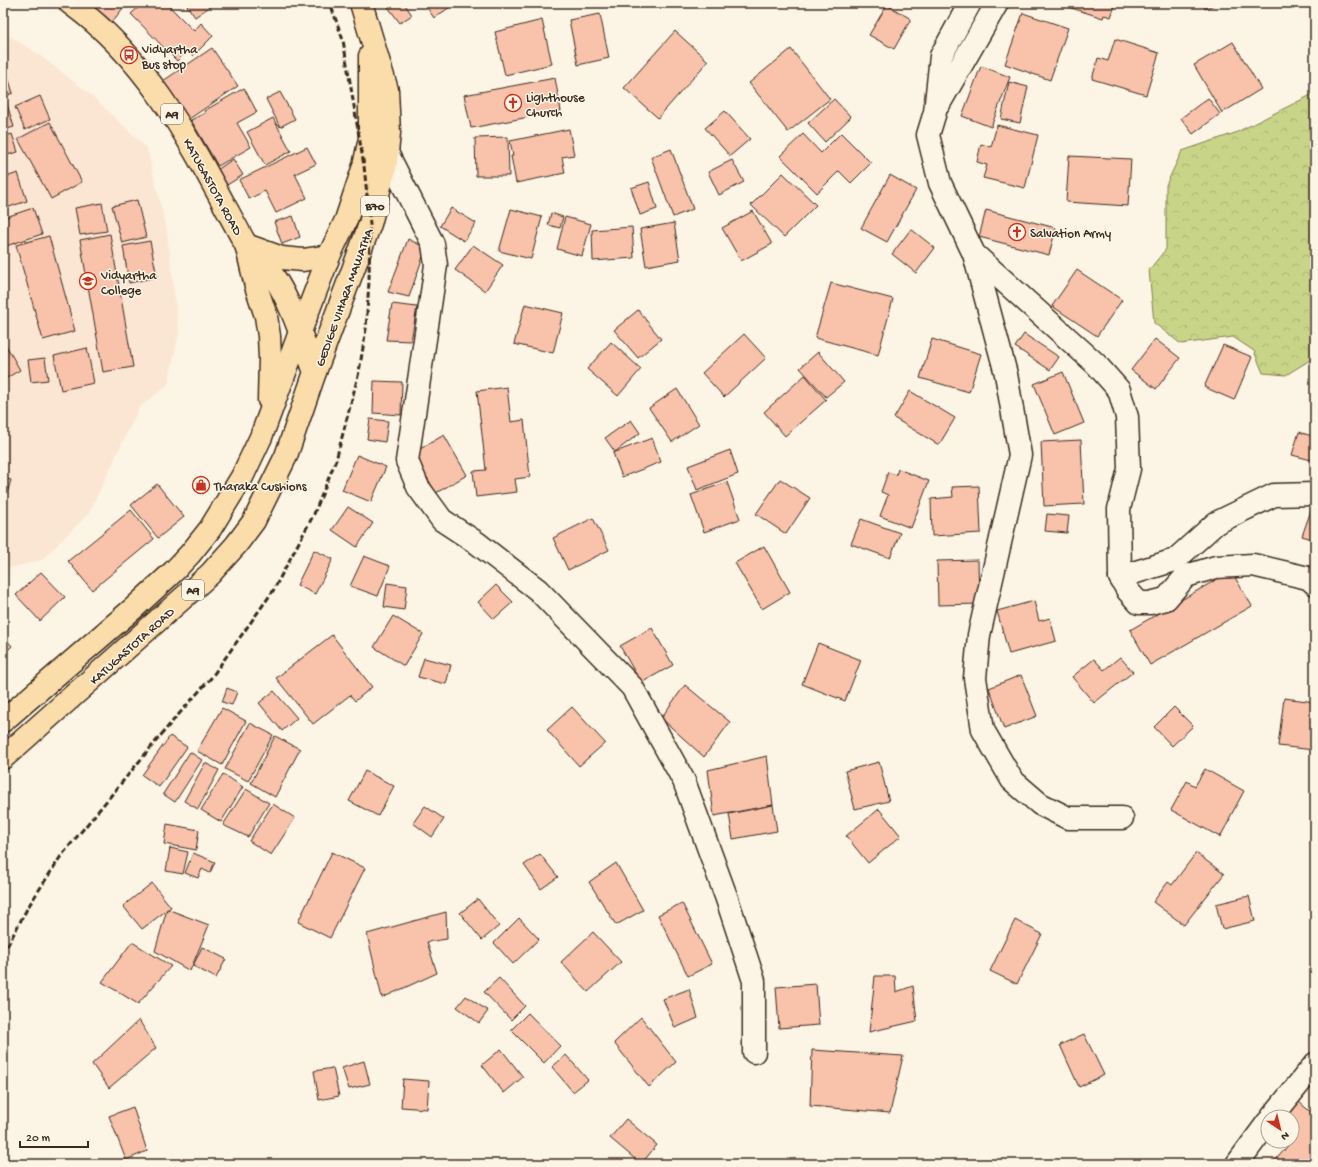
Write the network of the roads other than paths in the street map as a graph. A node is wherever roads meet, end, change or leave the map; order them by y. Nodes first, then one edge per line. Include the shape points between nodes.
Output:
1 (70, 3) edge
2 (361, 3) edge
3 (970, 3) edge
4 (997, 3) edge
5 (370, 35) junction
6 (935, 112) junction
7 (387, 153) junction
8 (246, 245) junction
9 (974, 254) junction
10 (329, 256) junction
11 (300, 332) junction
12 (315, 372) junction
13 (269, 418) junction
14 (1315, 494) edge
15 (1120, 577) junction
16 (1315, 584) edge
17 (3, 721) edge
18 (3, 758) edge
19 (1122, 818) dead end
20 (754, 1052) dead end
21 (1315, 1064) edge
22 (1278, 1109) edge
23 (1260, 1133) edge
24 (1237, 1164) edge

1 - 8 main road, KATUGASTOTA ROAD / A9 via 124,50 166,103
2 - 5 main road, GEDIGE VIHARA MAWATHA / B70
3 - 6 street via 941,56
4 - 6 street
5 - 7 main road, GEDIGE VIHARA MAWATHA / B70 via 387,90
5 - 10 main road, GEDIGE VIHARA MAWATHA / B70 via 370,138 364,166 346,220
6 - 9 street via 928,134 940,183
7 - 12 main road, GEDIGE VIHARA MAWATHA / B70 via 370,224
7 - 20 street via 433,244 436,265 406,461 418,487 442,520 477,543 538,590 632,687 684,781 727,899 754,981
8 - 10 main road via 282,258 303,260
8 - 11 main road, KATUGASTOTA ROAD / A9 via 274,277
8 - 13 main road, KATUGASTOTA ROAD / A9 via 269,336
9 - 15 street via 1096,364 1119,390 1127,417 1130,469 1119,509
9 - 19 street via 1006,374 1020,455 979,635 975,678 983,730 1012,780 1040,804 1068,818
10 - 11 main road, GEDIGE VIHARA MAWATHA / B70
11 - 12 main road, KATUGASTOTA ROAD / A9
11 - 13 main road, GEDIGE VIHARA MAWATHA
12 - 18 main road, KATUGASTOTA ROAD / A9 via 286,456 254,521 236,545 210,574
13 - 17 main road, KATUGASTOTA ROAD / A9 via 242,476 210,529 190,554 135,607
14 - 15 street via 1274,495 1216,523 1175,560
15 - 16 street via 1139,603 1166,599 1186,576 1216,567 1253,565 1308,578
21 - 22 street
23 - 24 street

